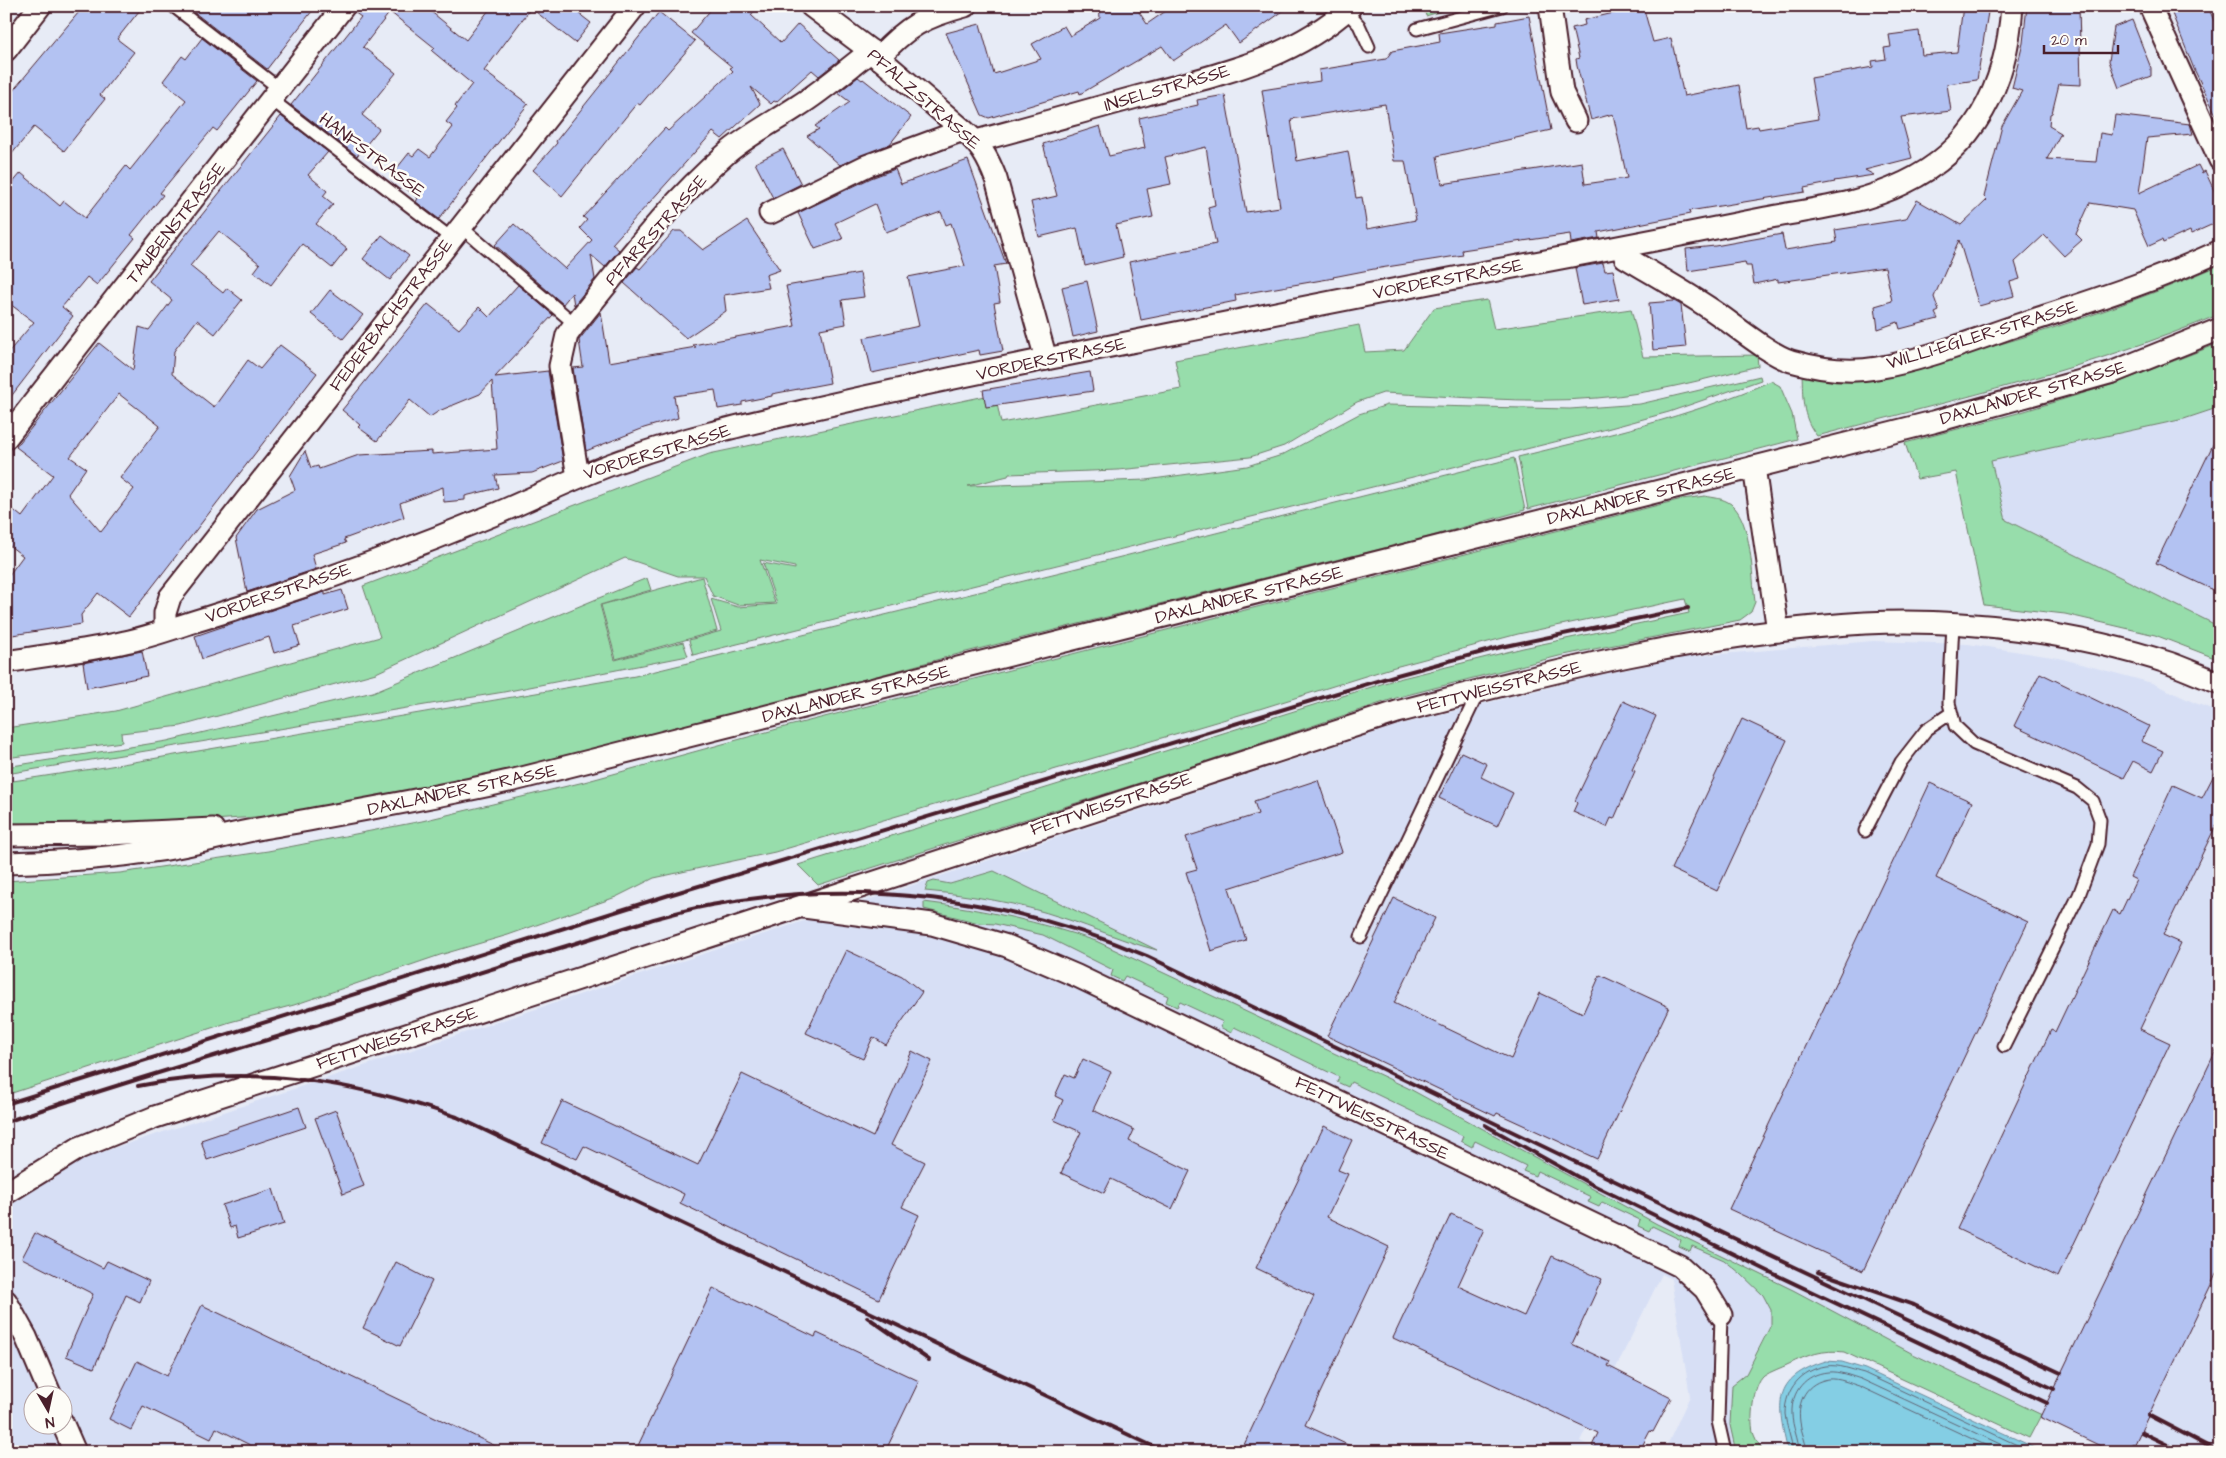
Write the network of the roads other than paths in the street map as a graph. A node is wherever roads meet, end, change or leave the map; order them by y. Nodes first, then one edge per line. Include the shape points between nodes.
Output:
1 (40, 6) edge
2 (174, 6) edge
3 (344, 6) edge
4 (635, 6) edge
5 (811, 6) edge
6 (965, 6) edge
7 (1502, 6) edge
8 (1550, 6) edge
9 (2012, 6) edge
10 (2150, 6) edge
11 (1348, 9) edge
12 (1417, 30) dead end
13 (1369, 48) dead end
14 (6, 50) edge
15 (874, 54) junction
16 (276, 95) junction
17 (1576, 121) dead end
18 (970, 136) junction
19 (2220, 160) edge
20 (770, 213) dead end
21 (456, 232) junction
22 (1623, 247) junction
23 (2220, 251) edge
24 (575, 324) junction
25 (2220, 328) edge
26 (1046, 359) junction
27 (6, 438) edge
28 (1754, 467) junction
29 (578, 477) junction
30 (1953, 624) junction
31 (165, 630) junction
32 (1778, 631) junction
33 (6, 662) edge
34 (2220, 683) edge
35 (1480, 690) junction
36 (1951, 713) junction
37 (268, 827) junction
38 (1866, 831) dead end
39 (6, 835) edge
40 (6, 863) edge
41 (798, 907) junction
42 (1361, 937) dead end
43 (2004, 1046) dead end
44 (6, 1192) edge
45 (6, 1301) edge
46 (1721, 1315) joint
47 (47, 1386) edge
48 (69, 1436) edge
49 (76, 1452) edge
50 (1725, 1452) edge

1 - 14 street
2 - 16 lane, HANFSTRASSE
3 - 16 street, TAUBENSTRASSE
4 - 21 street, FEDERBACHSTRASSE
5 - 15 street, PFALZSTRASSE
6 - 15 street, PFARRSTRASSE via 930,16
7 - 12 lane
8 - 17 street via 1562,92
9 - 22 street, VORDERSTRASSE via 2004,63 1986,105 1961,142 1937,164 1884,192
10 - 19 street
11 - 13 lane, INSELSTRASSE
11 - 18 street, INSELSTRASSE via 1317,34 1288,50 1240,68
15 - 18 street, PFALZSTRASSE
15 - 24 street, PFARRSTRASSE via 726,154 649,233
16 - 21 lane, HANFSTRASSE
16 - 27 street, TAUBENSTRASSE
18 - 20 street, INSELSTRASSE via 866,166
18 - 26 street, PFALZSTRASSE via 988,158 996,179
21 - 24 lane, HANFSTRASSE
21 - 31 street, FEDERBACHSTRASSE via 170,597 165,612
22 - 23 street, WILLI-EGLER-STRASSE via 1625,257 1789,361 1849,370 1877,368 1945,350 2188,266
22 - 26 street, VORDERSTRASSE
24 - 29 street, PFARRSTRASSE via 567,336 560,366
25 - 28 street, DAXLANDER STRASSE via 2113,372
26 - 29 street, VORDERSTRASSE via 801,411 683,441
28 - 32 street
28 - 37 street, DAXLANDER STRASSE via 542,773 416,801
29 - 31 street, VORDERSTRASSE via 497,513 356,567 256,603
30 - 32 street, FETTWEISSTRASSE via 1866,623
30 - 34 street, FETTWEISSTRASSE via 2019,630 2104,646 2169,663
30 - 36 lane via 1948,703
31 - 33 street, VORDERSTRASSE via 125,642
32 - 35 street, FETTWEISSTRASSE via 1686,645
35 - 41 street, FETTWEISSTRASSE via 1397,712
35 - 42 lane
36 - 38 lane via 1926,730 1901,762
36 - 43 lane via 1955,726 1974,744 2077,788 2092,800 2100,820 2098,844 2079,895
37 - 39 street, DAXLANDER STRASSE
37 - 40 street, DAXLANDER STRASSE via 162,850 54,862
41 - 44 street, FETTWEISSTRASSE via 142,1122 79,1148
41 - 46 street, FETTWEISSTRASSE via 932,924 1007,946 1068,972 1680,1266 1705,1289
45 - 47 street
46 - 50 lane via 1718,1421
48 - 49 street

